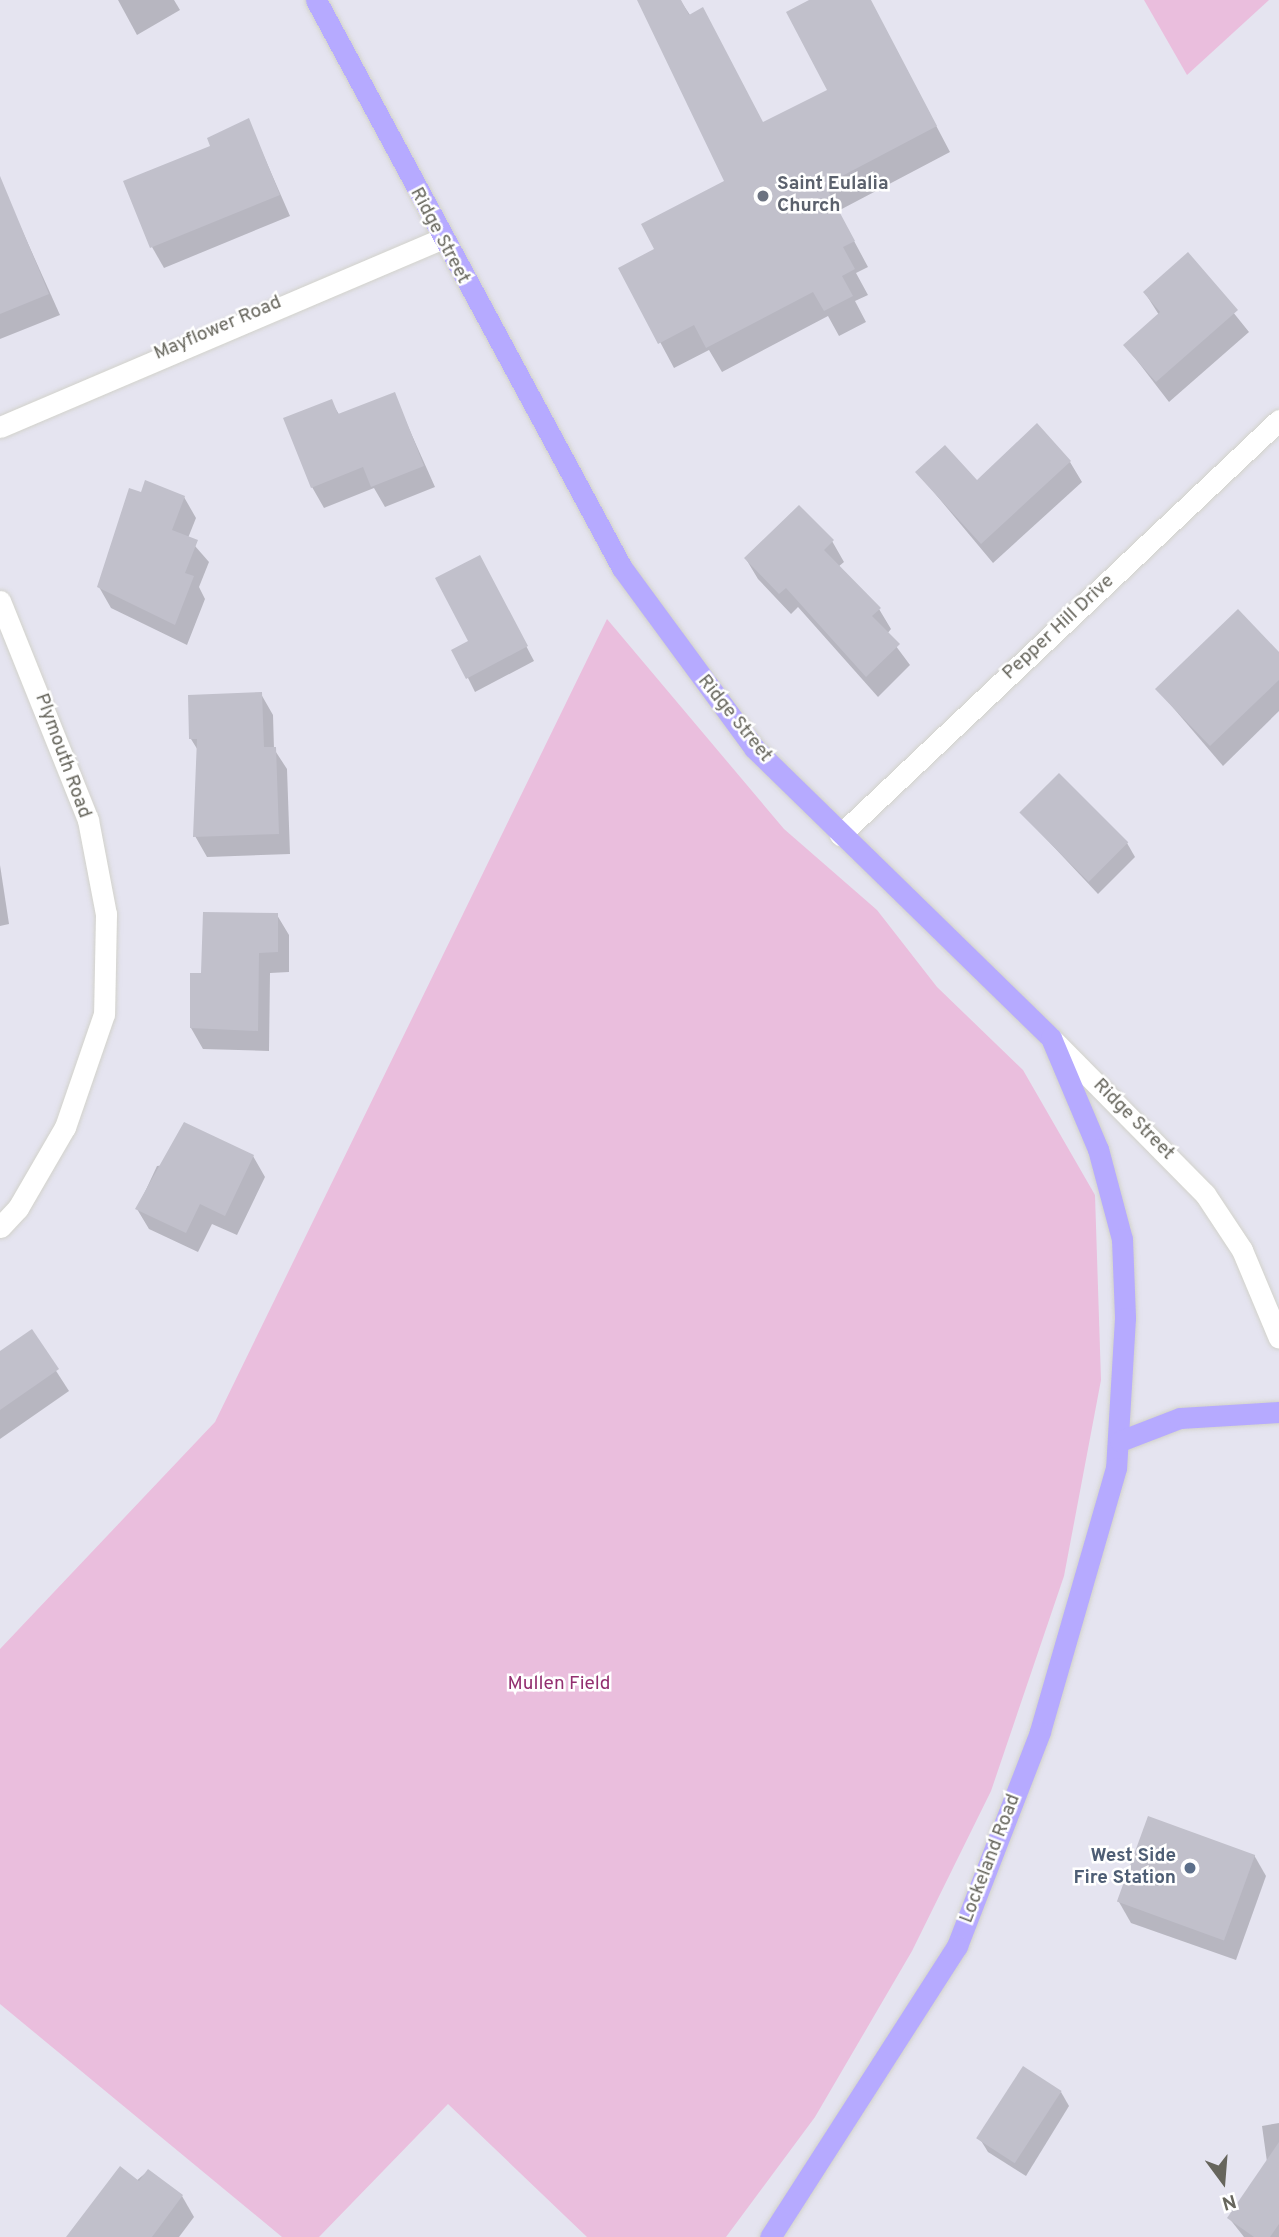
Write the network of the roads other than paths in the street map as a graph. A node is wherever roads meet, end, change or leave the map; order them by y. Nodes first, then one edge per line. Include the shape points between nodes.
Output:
1 (316, 0) edge
2 (440, 239) junction
3 (1279, 420) edge
4 (0, 426) edge
5 (0, 601) edge
6 (840, 835) junction
7 (1051, 1038) junction
8 (0, 1227) edge
9 (1279, 1338) edge
10 (1279, 1412) edge
11 (1120, 1441) junction
12 (770, 2237) edge

1 - 2 main road, Ridge Street
2 - 4 street, Mayflower Road
2 - 6 main road, Ridge Street via 622,568 754,748
3 - 6 street, Pepper Hill Drive
5 - 8 street, Plymouth Road via 88,820 106,914 104,1014 65,1127 18,1208
6 - 7 main road, Ridge Street
7 - 9 street, Ridge Street via 1205,1194 1242,1250
7 - 11 main road, Lockeland Road via 1098,1149 1122,1239
10 - 11 main road via 1180,1418
11 - 12 main road, Lockeland Road via 1090,1576 1045,1719 957,1946

